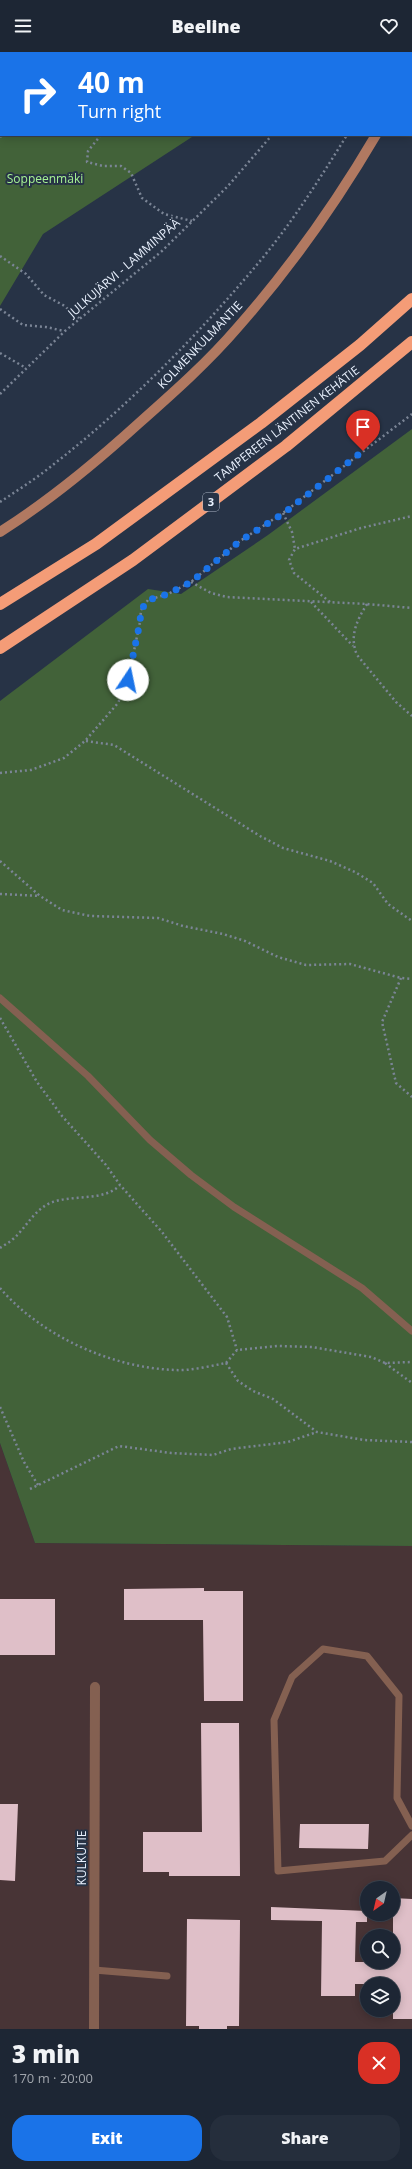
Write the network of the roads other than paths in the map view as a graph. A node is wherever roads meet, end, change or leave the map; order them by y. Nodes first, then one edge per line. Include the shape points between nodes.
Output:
1 (375, 136) edge
2 (412, 299) edge
3 (412, 342) edge
4 (0, 532) edge
5 (0, 604) edge
6 (0, 648) edge
7 (0, 998) edge
8 (412, 1331) edge
9 (95, 1688) dead end
10 (412, 1826) edge
11 (412, 1835) edge
12 (94, 1970) junction
13 (167, 1976) dead end
14 (94, 2029) edge

1 - 4 street, KOLMENKULMANTIE via 319,224 238,327 179,387 106,453 29,514
2 - 5 highway, TAMPEREEN LÄNTINEN KEHÄTIE via 360,345 261,424 96,544
3 - 6 highway, TAMPEREEN LÄNTINEN KEHÄTIE / 3 via 286,446 134,560
7 - 8 lane via 88,1076 150,1140 191,1175 234,1207 362,1288
9 - 12 street, KULKUTIE
10 - 11 lane via 397,1798 399,1696 367,1656 323,1649 292,1676 274,1720 278,1871 385,1861
12 - 13 lane
12 - 14 street, KULKUTIE

